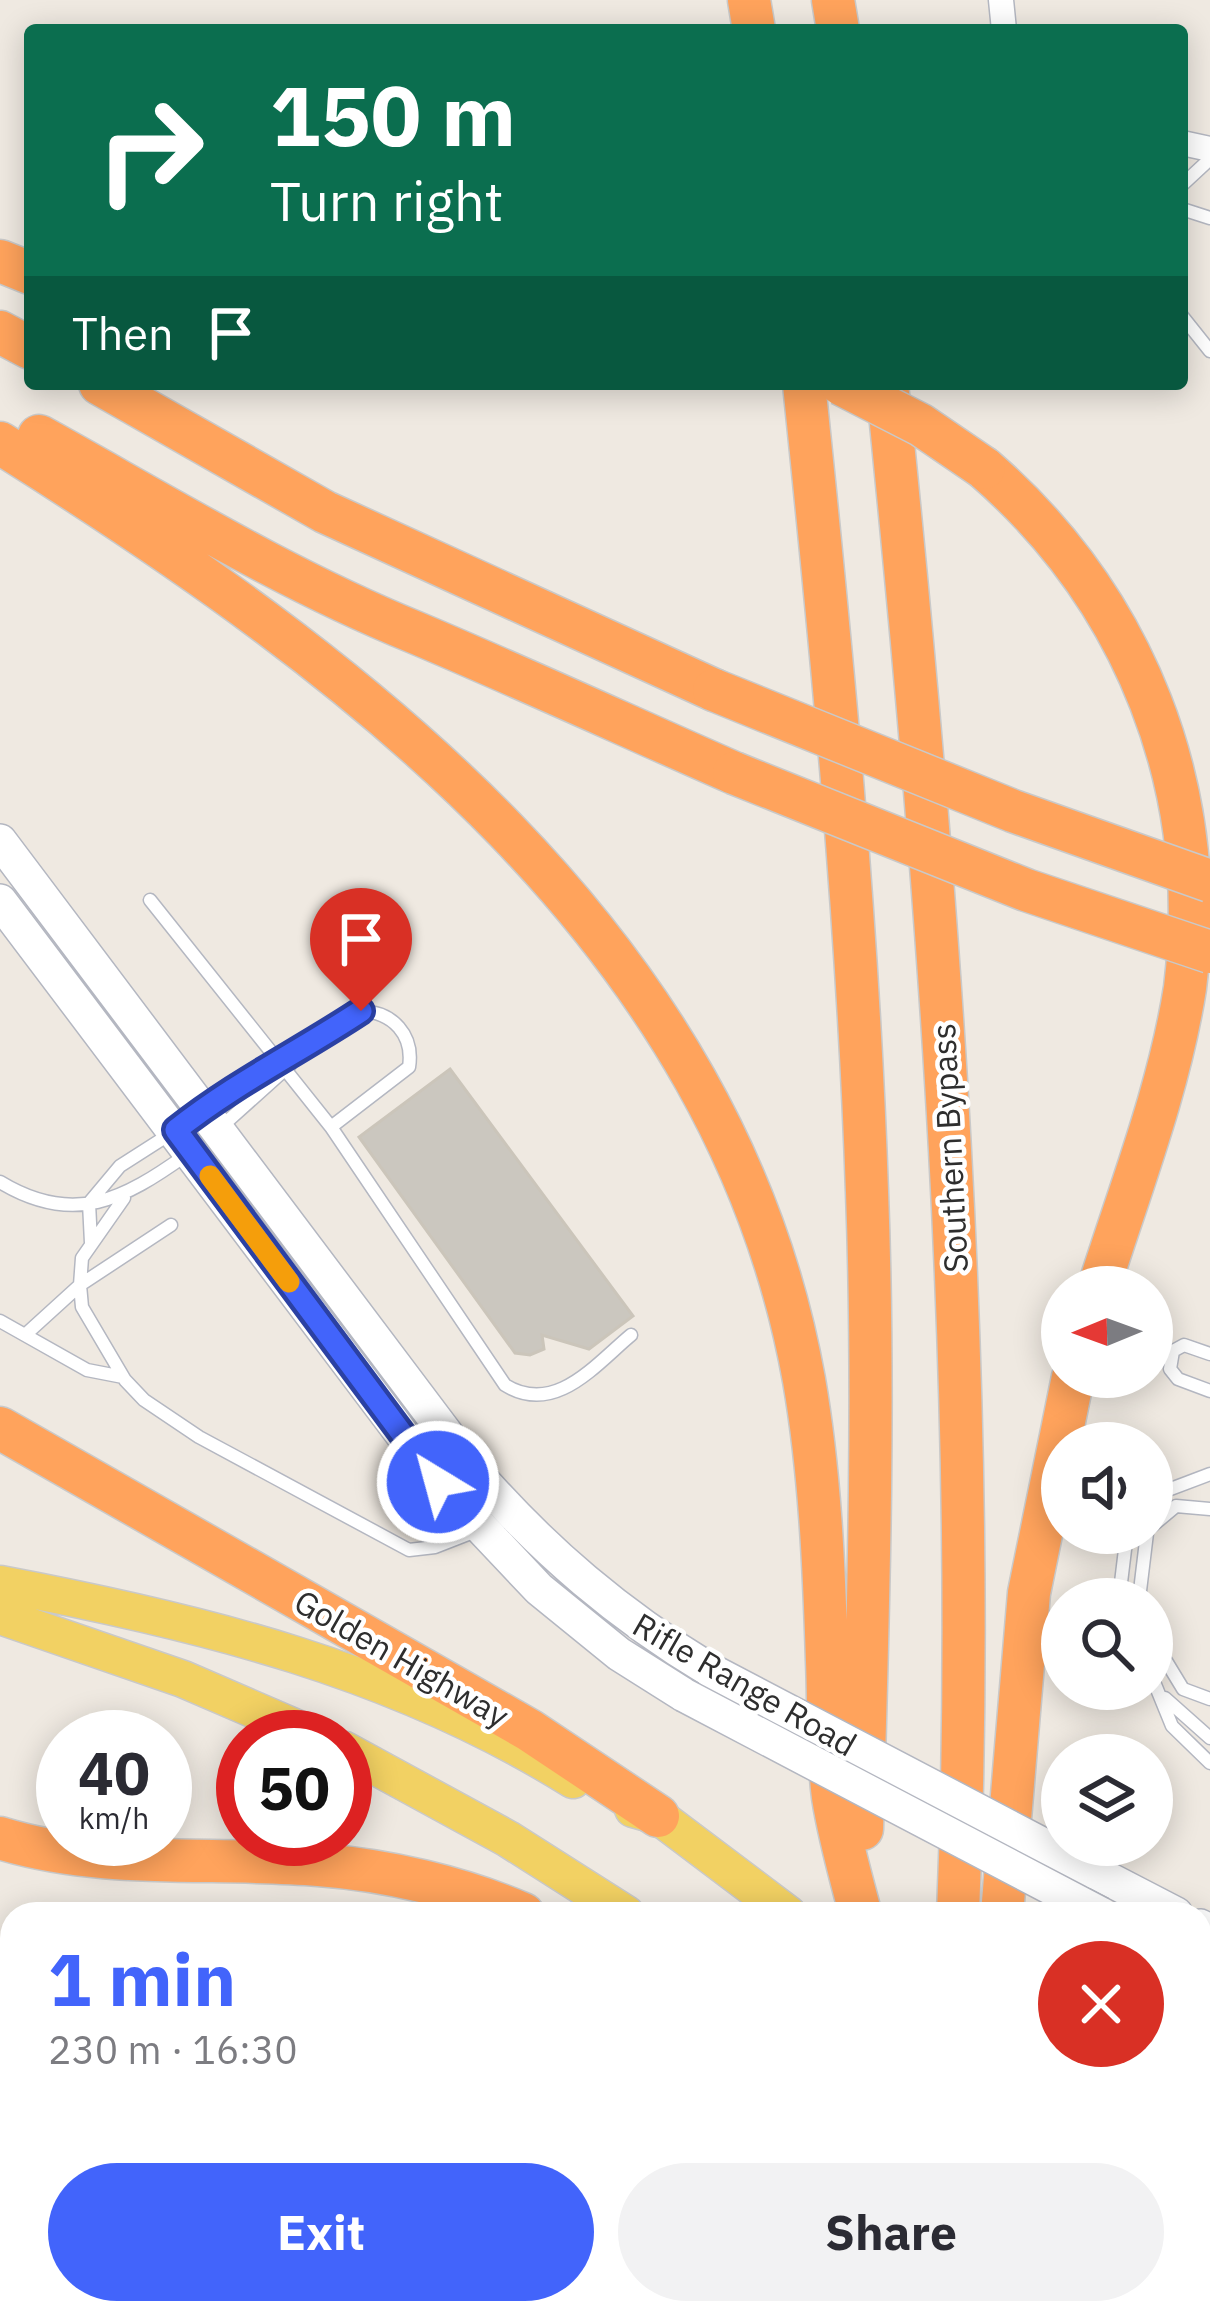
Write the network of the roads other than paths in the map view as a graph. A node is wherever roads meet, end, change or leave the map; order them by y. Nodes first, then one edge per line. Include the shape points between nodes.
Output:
1 (1210, 159) edge
2 (1188, 179) edge
3 (1188, 324) edge
4 (1210, 351) edge
5 (111, 390) edge
6 (805, 390) edge
7 (853, 390) edge
8 (888, 390) edge
9 (0, 414) edge
10 (0, 443) edge
11 (0, 841) edge
12 (1210, 881) edge
13 (150, 900) dead end
14 (0, 901) edge
15 (1210, 952) edge
16 (286, 1063) junction
17 (211, 1118) junction
18 (331, 1126) junction
19 (184, 1141) junction
20 (0, 1182) edge
21 (124, 1198) junction
22 (89, 1203) junction
23 (171, 1225) dead end
24 (91, 1244) junction
25 (1107, 1266) edge
26 (80, 1285) junction
27 (0, 1321) edge
28 (25, 1335) junction
29 (631, 1335) dead end
30 (1210, 1354) edge
31 (123, 1377) junction
32 (1210, 1391) edge
33 (1068, 1398) edge
34 (0, 1427) edge
35 (1210, 1474) edge
36 (1173, 1488) edge
37 (1173, 1509) edge
38 (1210, 1509) edge
39 (480, 1530) junction
40 (0, 1584) edge
41 (0, 1616) edge
42 (1173, 1673) edge
43 (1210, 1699) edge
44 (1173, 1701) edge
45 (255, 1710) edge
46 (1165, 1710) edge
47 (1210, 1738) edge
48 (1210, 1762) edge
49 (372, 1765) edge
50 (658, 1816) junction
51 (0, 1838) edge
52 (482, 1902) edge
53 (607, 1902) edge
54 (773, 1902) edge
55 (857, 1902) edge
56 (860, 1902) edge
57 (958, 1902) edge
58 (1002, 1902) edge
59 (1078, 1902) edge
60 (1153, 1902) edge

1 - 2 lane
3 - 4 lane
5 - 12 highway, bridge via 325,512 714,690
6 - 56 highway via 855,942 868,1196
7 - 25 highway, bridge via 984,468 1061,546 1125,636 1167,737 1194,904 1185,991
8 - 57 highway, Southern Bypass via 924,754 952,1198 964,1589
9 - 15 highway, bridge via 414,632 1026,890
10 - 55 highway via 199,574 439,768 546,869 664,1020 745,1180 790,1314 818,1500 833,1795
11 - 17 main road, Rifle Range Road
13 - 16 lane
14 - 19 main road, Rifle Range Road
16 - 17 lane
16 - 17 lane
16 - 18 lane
16 - 18 lane via 361,1011 402,1029 410,1043 405,1072
17 - 19 lane
17 - 19 lane
17 - 60 main road, Rifle Range Road, bridge via 522,1525 646,1632
18 - 29 lane via 505,1385 528,1396 557,1393
19 - 21 lane
19 - 22 lane via 120,1166
19 - 39 main road, Rifle Range Road
20 - 22 lane via 36,1200
21 - 22 lane
21 - 24 lane
22 - 24 lane
23 - 26 lane
24 - 26 lane
26 - 28 lane
26 - 31 lane via 82,1307
27 - 28 lane
28 - 31 lane via 87,1370
30 - 32 lane via 1184,1345 1173,1351 1170,1369
31 - 39 lane via 199,1437 409,1550
33 - 58 highway via 1030,1593
34 - 50 highway, Golden Highway via 529,1730
35 - 36 lane
37 - 38 lane
39 - 59 main road, Rifle Range Road, bridge via 557,1604 684,1695
40 - 50 main road via 207,1626 320,1660 427,1703 599,1796
41 - 45 main road
42 - 43 lane via 1183,1689
44 - 47 lane
46 - 48 lane
49 - 53 main road
50 - 54 main road, Golden Highway
51 - 52 highway via 87,1855 317,1864 383,1873

